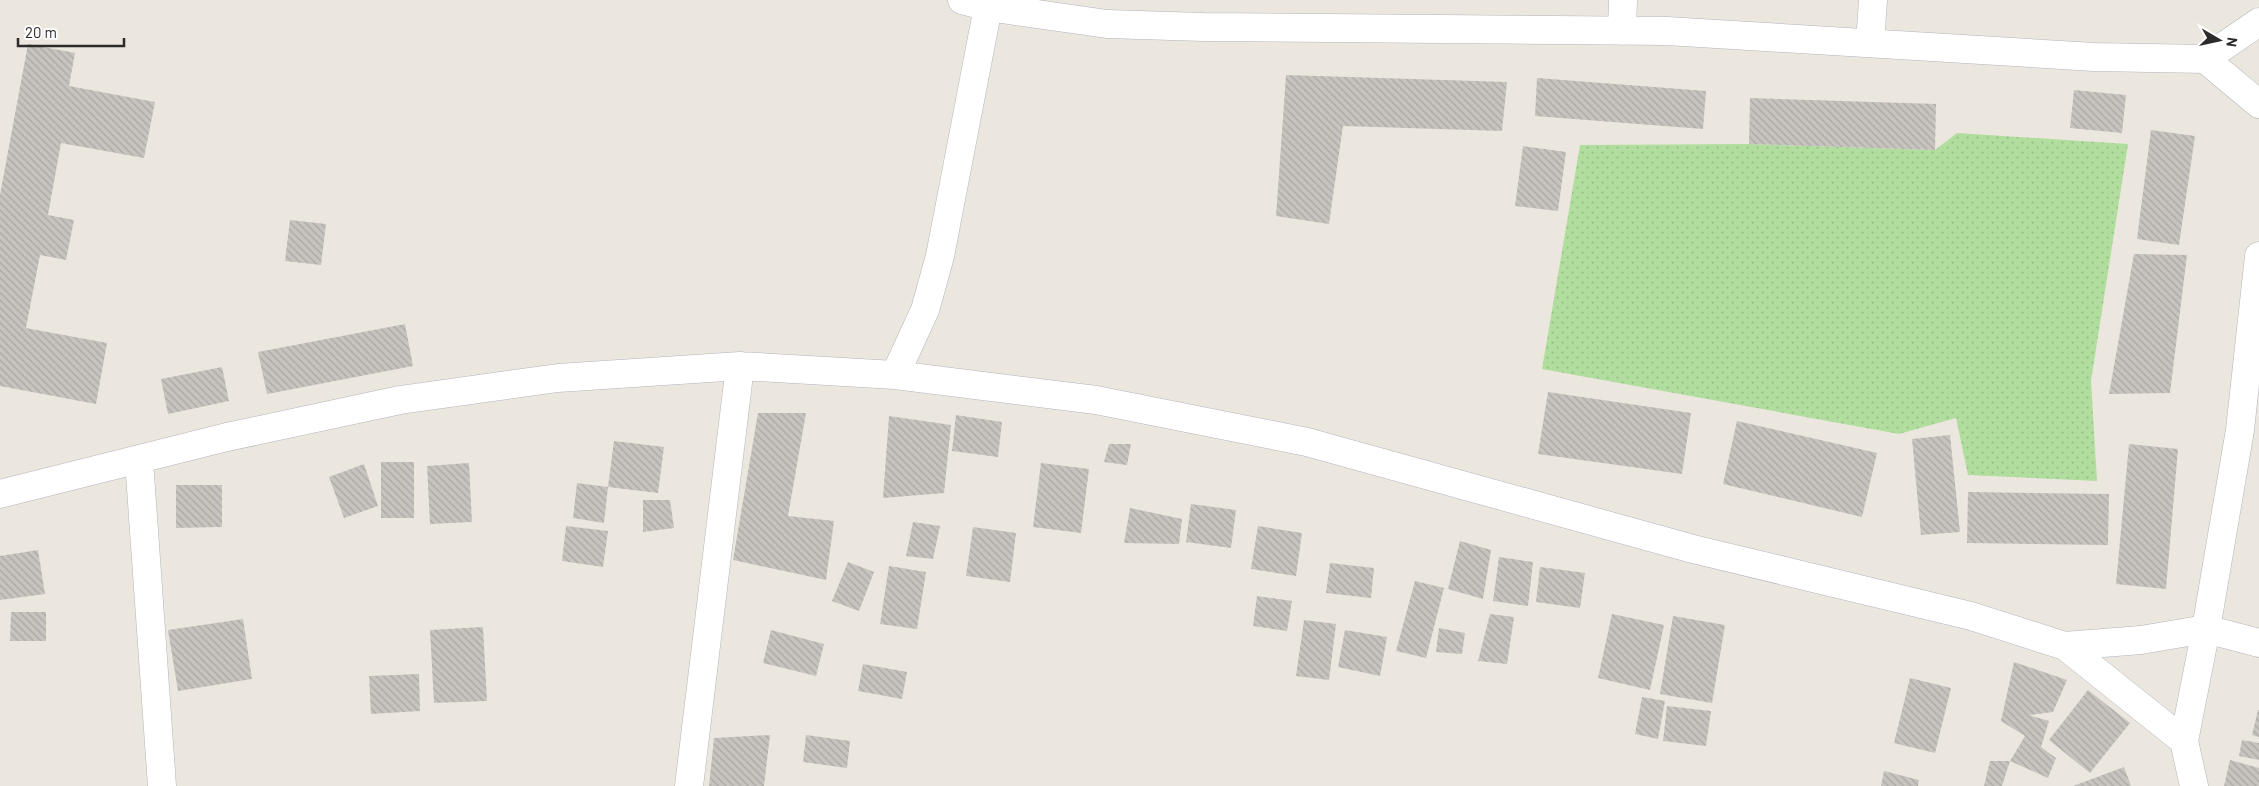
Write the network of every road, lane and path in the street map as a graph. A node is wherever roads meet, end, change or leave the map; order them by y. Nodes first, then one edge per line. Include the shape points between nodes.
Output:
1 (962, 0) edge
2 (1622, 0) edge
3 (1872, 0) edge
4 (988, 7) junction
5 (1037, 7) edge
6 (2259, 22) edge
7 (1622, 31) junction
8 (1870, 44) junction
9 (2205, 59) junction
10 (2259, 104) edge
11 (2259, 256) edge
12 (2256, 303) edge
13 (740, 366) junction
14 (895, 375) junction
15 (139, 460) junction
16 (0, 494) edge
17 (2206, 629) junction
18 (2259, 644) edge
19 (2066, 646) junction
20 (2184, 741) junction
21 (162, 786) edge
22 (689, 786) edge
23 (2194, 786) edge

1 - 4 street
2 - 7 street
3 - 8 street
4 - 5 street
4 - 14 street via 940,256 925,310
5 - 7 street via 1107,24 1202,28
6 - 9 street
7 - 8 street
8 - 9 street
9 - 10 street
11 - 12 street
12 - 17 street via 2240,430
13 - 14 street
13 - 15 street via 558,378 400,400 227,437
13 - 22 street
14 - 19 street via 1096,400 1307,442 1693,549 1971,616
15 - 16 street
15 - 21 street
17 - 18 street
17 - 19 street via 2141,640
17 - 20 street
19 - 20 street
20 - 23 street

